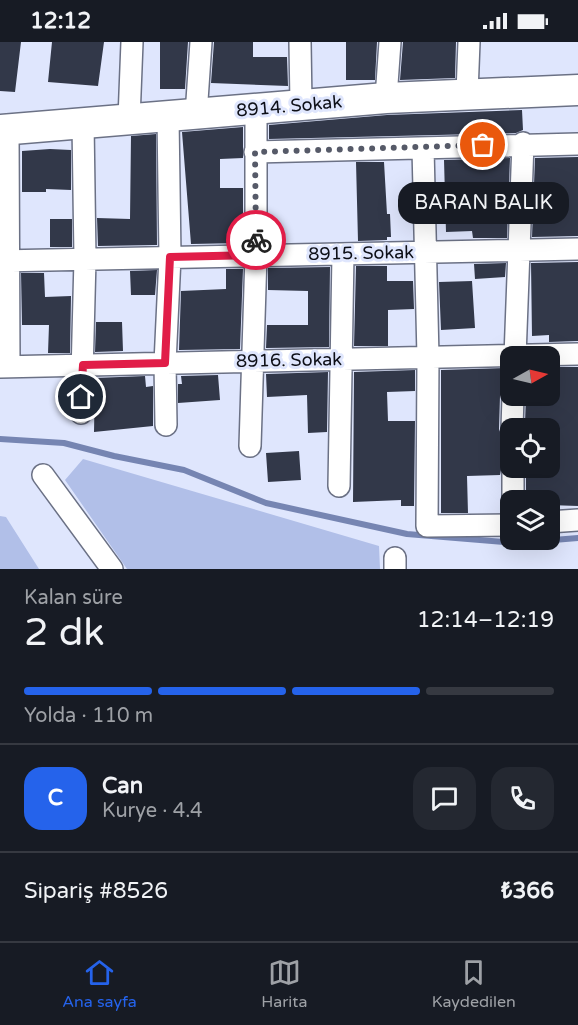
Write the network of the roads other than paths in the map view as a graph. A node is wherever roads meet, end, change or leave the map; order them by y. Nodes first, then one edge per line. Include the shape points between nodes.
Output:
1 (132, 42) edge
2 (201, 42) edge
3 (300, 42) edge
4 (390, 42) edge
5 (469, 42) edge
6 (578, 90) edge
7 (467, 93) junction
8 (386, 98) junction
9 (301, 104) junction
10 (256, 107) junction
11 (182, 116) junction
12 (129, 119) junction
13 (83, 123) junction
14 (4, 130) edge
15 (523, 143) junction
16 (578, 144) edge
17 (423, 148) junction
18 (255, 152) junction
19 (578, 249) edge
20 (517, 250) junction
21 (426, 252) junction
22 (344, 254) junction
23 (256, 255) junction
24 (170, 257) junction
25 (85, 259) junction
26 (4, 261) edge
27 (515, 346) edge
28 (578, 354) edge
29 (560, 355) edge
30 (500, 356) edge
31 (428, 357) junction
32 (342, 359) junction
33 (252, 361) junction
34 (165, 363) junction
35 (83, 365) junction
36 (4, 366) edge
37 (81, 413) dead end
38 (166, 425) dead end
39 (250, 447) dead end
40 (43, 475) dead end
41 (339, 486) dead end
42 (578, 520) edge
43 (560, 521) edge
44 (500, 525) edge
45 (112, 569) edge

1 - 12 street
2 - 11 street
3 - 9 street
4 - 8 street
5 - 7 street
6 - 7 street, 8914. Sokak
7 - 8 street, 8914. Sokak
8 - 9 street, 8914. Sokak
9 - 10 street, 8914. Sokak
10 - 11 street, 8914. Sokak
10 - 18 street
11 - 12 street, 8914. Sokak
11 - 24 street
12 - 13 street, 8914. Sokak
13 - 14 street, 8914. Sokak
13 - 25 street
14 - 26 street
15 - 16 street
15 - 17 street
15 - 20 street
17 - 18 street
17 - 21 street
18 - 23 street
19 - 20 street, 8915. Sokak
20 - 21 street, 8915. Sokak
20 - 27 street
21 - 22 street, 8915. Sokak
21 - 31 street
22 - 23 street, 8915. Sokak
22 - 32 street
23 - 24 street, 8915. Sokak
23 - 33 street
24 - 25 street, 8915. Sokak
24 - 34 street
25 - 26 street, 8915. Sokak
25 - 35 street
26 - 36 street
28 - 29 street, 8916. Sokak
30 - 31 street, 8916. Sokak
31 - 32 street, 8916. Sokak
31 - 44 street via 427,526
32 - 33 street, 8916. Sokak
32 - 41 street
33 - 34 street, 8916. Sokak
33 - 39 street
34 - 35 street, 8916. Sokak
34 - 38 street
35 - 36 street, 8916. Sokak
35 - 37 street
40 - 45 street
42 - 43 street

